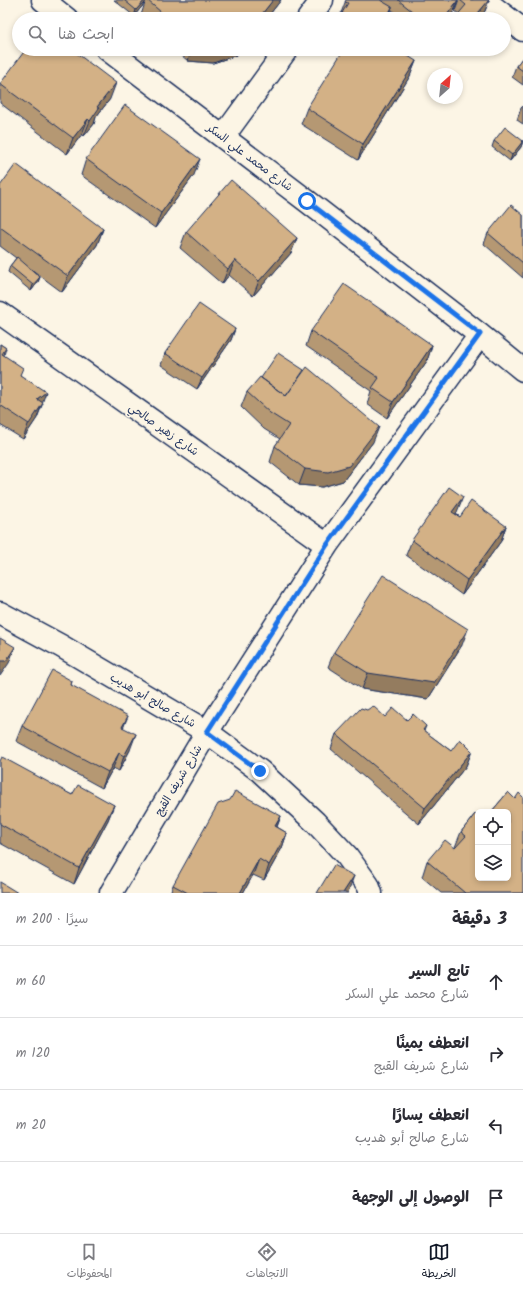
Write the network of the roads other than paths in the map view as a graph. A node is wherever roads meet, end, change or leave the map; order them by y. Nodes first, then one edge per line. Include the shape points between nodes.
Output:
1 (43, 0) edge
2 (322, 0) edge
3 (484, 0) edge
4 (58, 12) edge
5 (313, 12) edge
6 (500, 12) edge
7 (511, 21) edge
8 (523, 30) edge
9 (116, 56) edge
10 (282, 56) edge
11 (224, 137) junction
12 (0, 313) edge
13 (480, 334) junction
14 (523, 370) edge
15 (327, 545) junction
16 (0, 613) edge
17 (207, 732) junction
18 (111, 893) edge
19 (371, 893) edge

1 - 4 street
2 - 5 street
3 - 6 street
7 - 8 street
9 - 11 street, شارع محمد علي السكر
10 - 11 street
11 - 13 street, شارع محمد علي السكر
12 - 15 street, شارع زهير صالحي
13 - 14 street, شارع محمد علي السكر
13 - 15 street, شارع شريف القبج
15 - 17 street, شارع شريف القبج
16 - 17 street, شارع صالح أبو هديب
17 - 18 street, شارع شريف القبج
17 - 19 street, شارع صالح أبو هديب via 260,771 315,822 347,856

